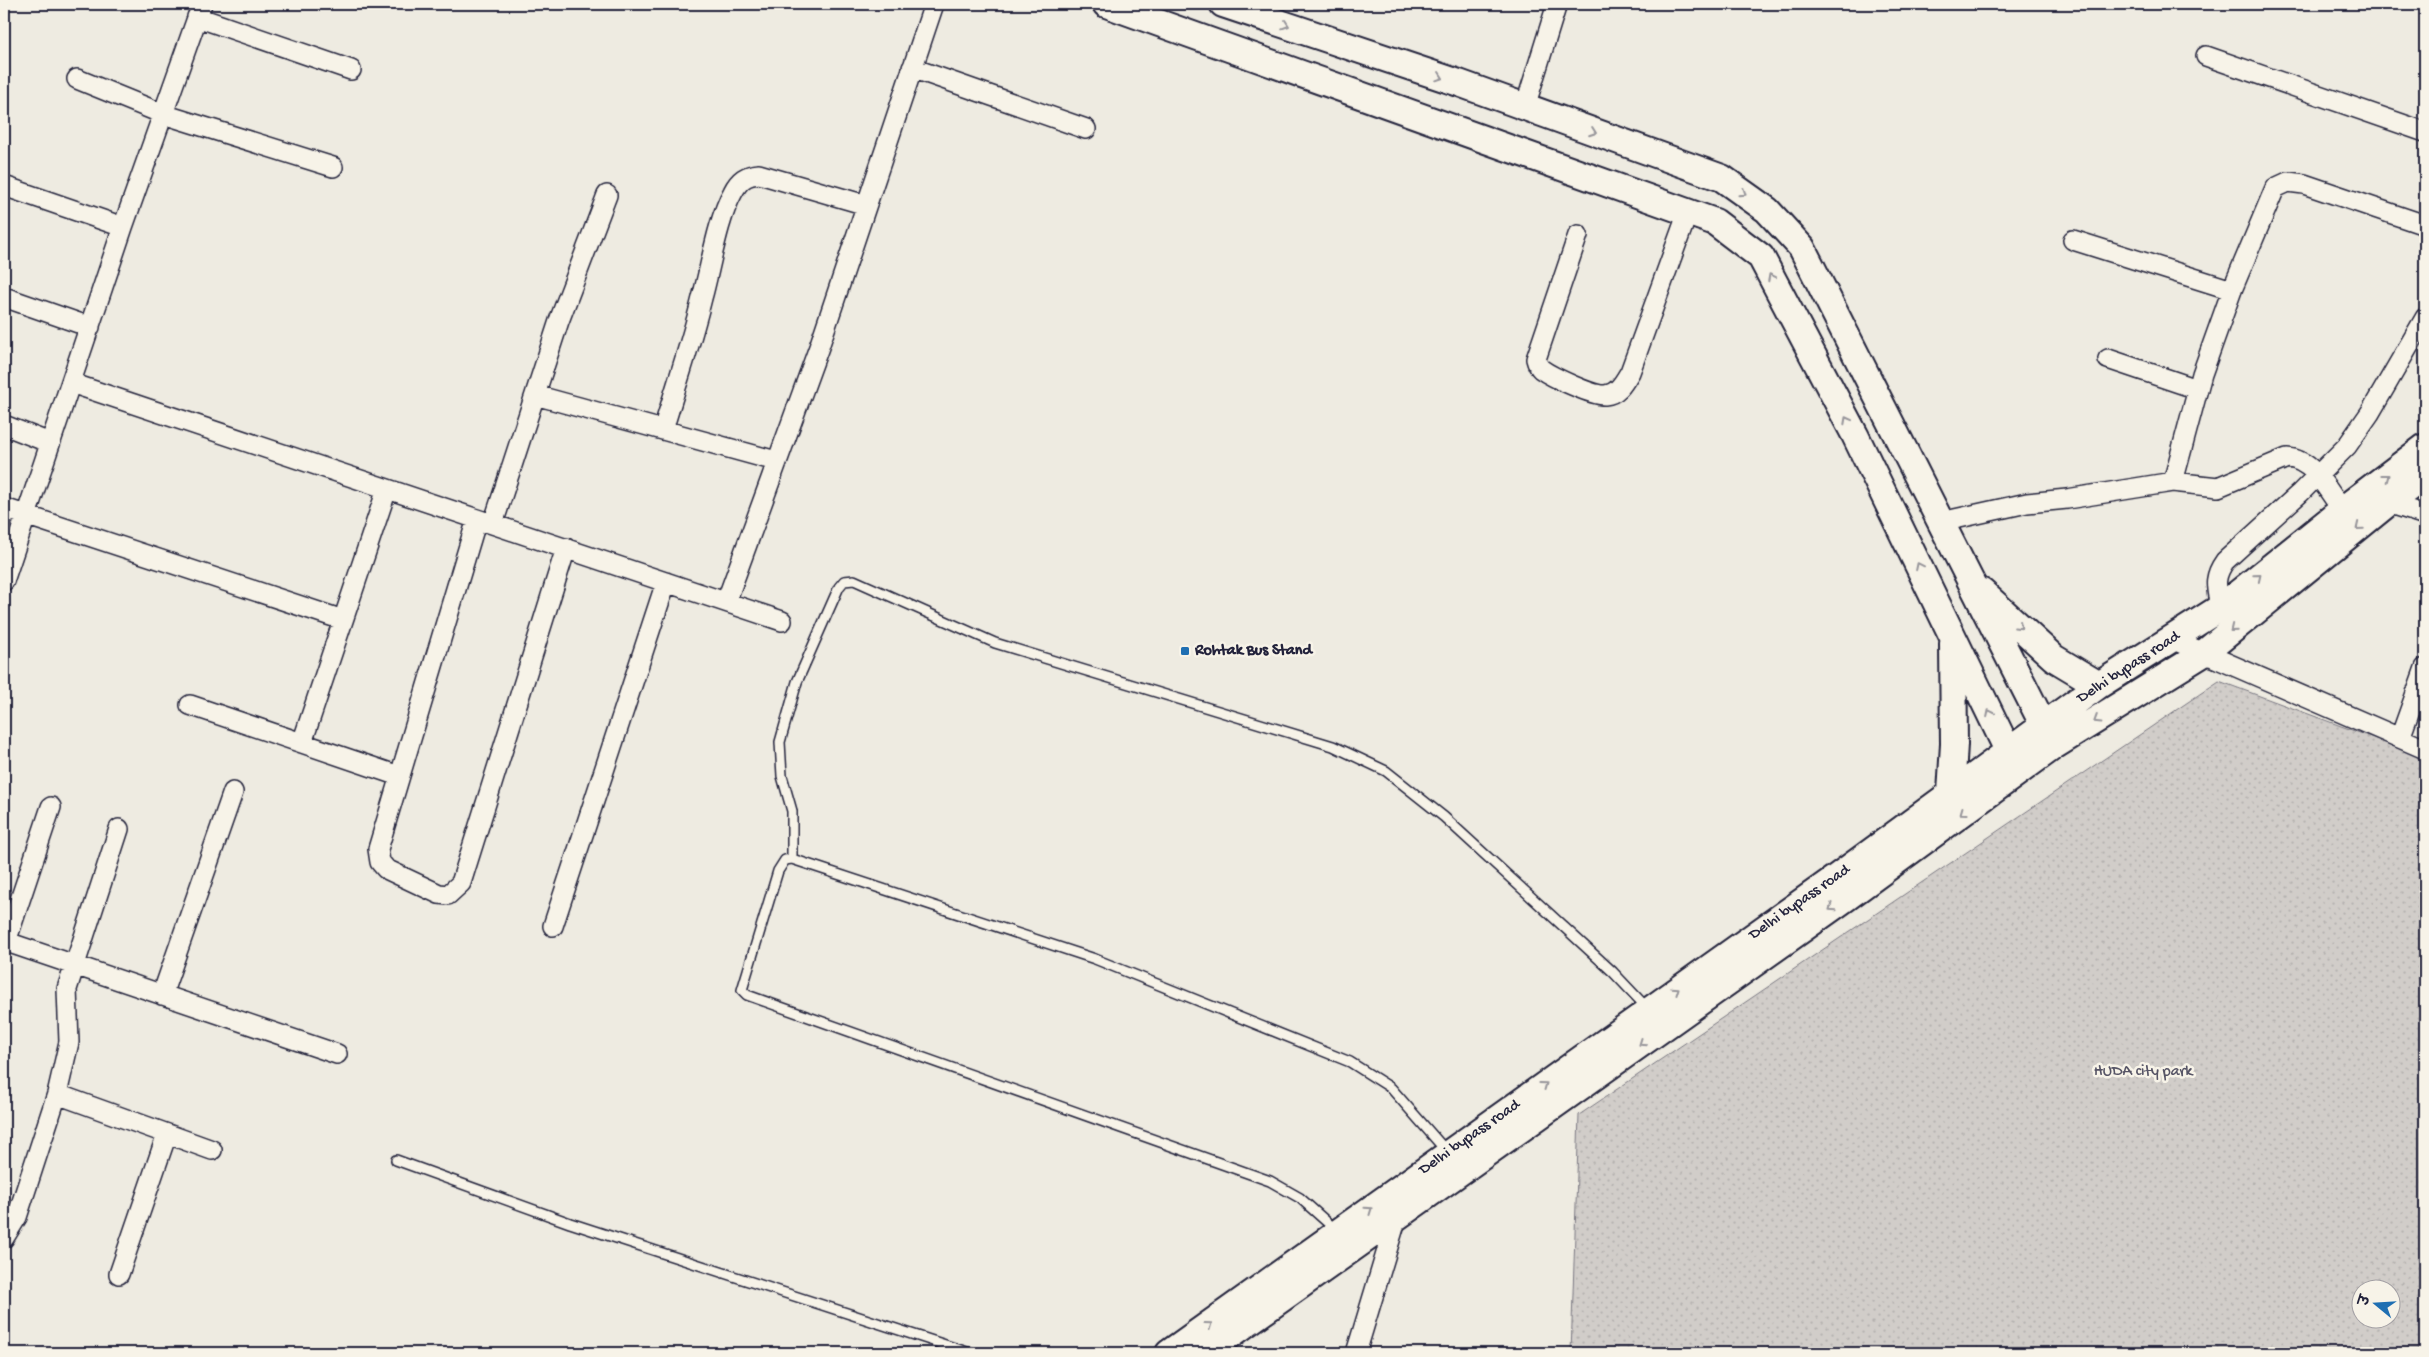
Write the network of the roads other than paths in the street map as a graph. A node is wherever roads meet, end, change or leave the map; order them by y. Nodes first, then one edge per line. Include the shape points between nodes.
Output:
1 (934, 4) edge
2 (1106, 4) edge
3 (1223, 4) edge
4 (1557, 4) edge
5 (200, 11) edge
6 (2206, 56) dead end
7 (912, 68) junction
8 (351, 70) dead end
9 (77, 79) dead end
10 (1525, 107) junction
11 (163, 114) junction
12 (1086, 129) dead end
13 (2425, 132) edge
14 (333, 167) dead end
15 (4, 186) edge
16 (607, 195) dead end
17 (866, 205) junction
18 (1688, 212) junction
19 (2425, 225) edge
20 (123, 227) junction
21 (1578, 235) dead end
22 (2073, 240) dead end
23 (2232, 290) junction
24 (4, 297) edge
25 (2425, 318) edge
26 (90, 326) junction
27 (2108, 359) dead end
28 (71, 383) junction
29 (2197, 389) junction
30 (535, 395) junction
31 (4, 426) edge
32 (663, 430) junction
33 (50, 443) junction
34 (2425, 447) edge
35 (776, 462) junction
36 (2317, 475) junction
37 (2425, 476) edge
38 (2173, 482) junction
39 (387, 489) junction
40 (2388, 503) junction
41 (4, 508) edge
42 (2342, 510) junction
43 (26, 515) junction
44 (2425, 515) edge
45 (485, 521) junction
46 (1940, 522) junction
47 (566, 548) junction
48 (4, 581) edge
49 (1970, 581) junction
50 (666, 582) junction
51 (726, 602) junction
52 (2220, 608) junction
53 (343, 620) junction
54 (782, 621) dead end
55 (1953, 637) junction
56 (2174, 640) junction
57 (2204, 653) junction
58 (2425, 668) edge
59 (2099, 685) junction
60 (190, 705) dead end
61 (2049, 736) junction
62 (2400, 738) junction
63 (302, 742) junction
64 (2425, 749) edge
65 (2014, 762) junction
66 (399, 776) junction
67 (233, 792) dead end
68 (1951, 793) junction
69 (51, 808) dead end
70 (119, 829) dead end
71 (792, 859) junction
72 (553, 926) dead end
73 (5, 942) edge
74 (74, 965) junction
75 (162, 995) junction
76 (1658, 1017) junction
77 (337, 1054) dead end
78 (57, 1094) junction
79 (167, 1134) junction
80 (212, 1150) dead end
81 (396, 1160) dead end
82 (1454, 1163) junction
83 (1397, 1217) junction
84 (4, 1238) edge
85 (1345, 1241) junction
86 (119, 1274) dead end
87 (970, 1353) edge
88 (1169, 1353) edge
89 (1204, 1353) edge
90 (1356, 1353) edge

1 - 7 street
2 - 18 main road
3 -> 10 main road
4 - 10 street
5 - 8 street
5 - 11 street
6 - 13 street
7 - 12 street
7 - 17 street
9 - 11 street
10 -> 46 main road via 1722,178 1767,210 1802,248
11 - 14 street
11 - 20 street
15 - 20 street
16 - 30 street
17 - 32 street via 759,174 740,180 721,226 696,324
17 - 35 street via 819,347
18 - 21 street via 1630,372 1615,392 1606,395 1595,394 1542,370 1536,359
55 -> 18 main road via 1855,434 1761,257 1715,222
19 - 23 street via 2313,186 2288,182 2275,188
20 - 26 street
22 - 23 street
23 - 29 street
24 - 26 street
25 - 36 street via 2370,413 2347,446
26 - 28 street
27 - 29 street
28 - 33 street
28 - 39 street
29 - 38 street
30 - 32 street
30 - 45 street
31 - 33 street
32 - 35 street
33 - 43 street
42 -> 34 main road, Delhi bypass road
35 - 51 street
36 - 38 street via 2300,461 2287,458 2218,487
36 - 42 street
36 - 52 street via 2221,566 2215,580
37 - 40 main road, Delhi bypass road
38 - 46 street via 2027,503
39 - 45 street
39 - 53 street
40 - 44 street
40 -> 57 main road, Delhi bypass road
41 - 43 street
52 -> 42 main road, Delhi bypass road
43 - 48 street
43 - 53 street
45 - 47 street
45 - 66 street
46 - 49 main road
47 - 50 street
47 - 66 street via 461,883 448,896 395,874 380,862 378,850
49 -> 59 main road via 2054,658
49 - 61 main road
50 - 51 street
50 - 72 street
51 - 54 street
52 - 56 main road, Delhi bypass road
53 - 63 street
65 -> 55 main road
55 - 68 main road
56 - 57 street
56 - 59 main road, Delhi bypass road
57 -> 61 main road, Delhi bypass road
57 - 62 street
58 - 62 street
59 - 61 main road, Delhi bypass road
60 - 63 street
61 - 65 main road, Delhi bypass road
62 - 64 street
63 - 66 street
65 - 68 main road, Delhi bypass road
65 -> 76 main road, Delhi bypass road
67 - 75 street
76 -> 68 main road, Delhi bypass road
69 - 73 street
70 - 74 street
71 - 76 lane via 792,811 782,776 780,742 797,682 839,587 844,580 854,580 994,643 1333,746 1386,771 1444,817
71 - 82 lane via 1094,959 1350,1062 1391,1088
71 - 85 lane via 785,860 778,871 742,990 747,995 1270,1181 1300,1198
73 - 74 street
74 - 75 street
74 - 78 street via 66,1004 69,1042
75 - 77 street
76 - 82 main road, Delhi bypass road
78 - 79 street
78 - 84 street via 17,1217
79 - 80 street
79 - 86 street
81 - 87 lane via 570,1223
82 - 83 main road, Delhi bypass road
85 -> 82 main road, Delhi bypass road
83 - 85 main road, Delhi bypass road
83 - 90 street
88 -> 85 main road, Delhi bypass road
85 - 89 main road, Delhi bypass road

